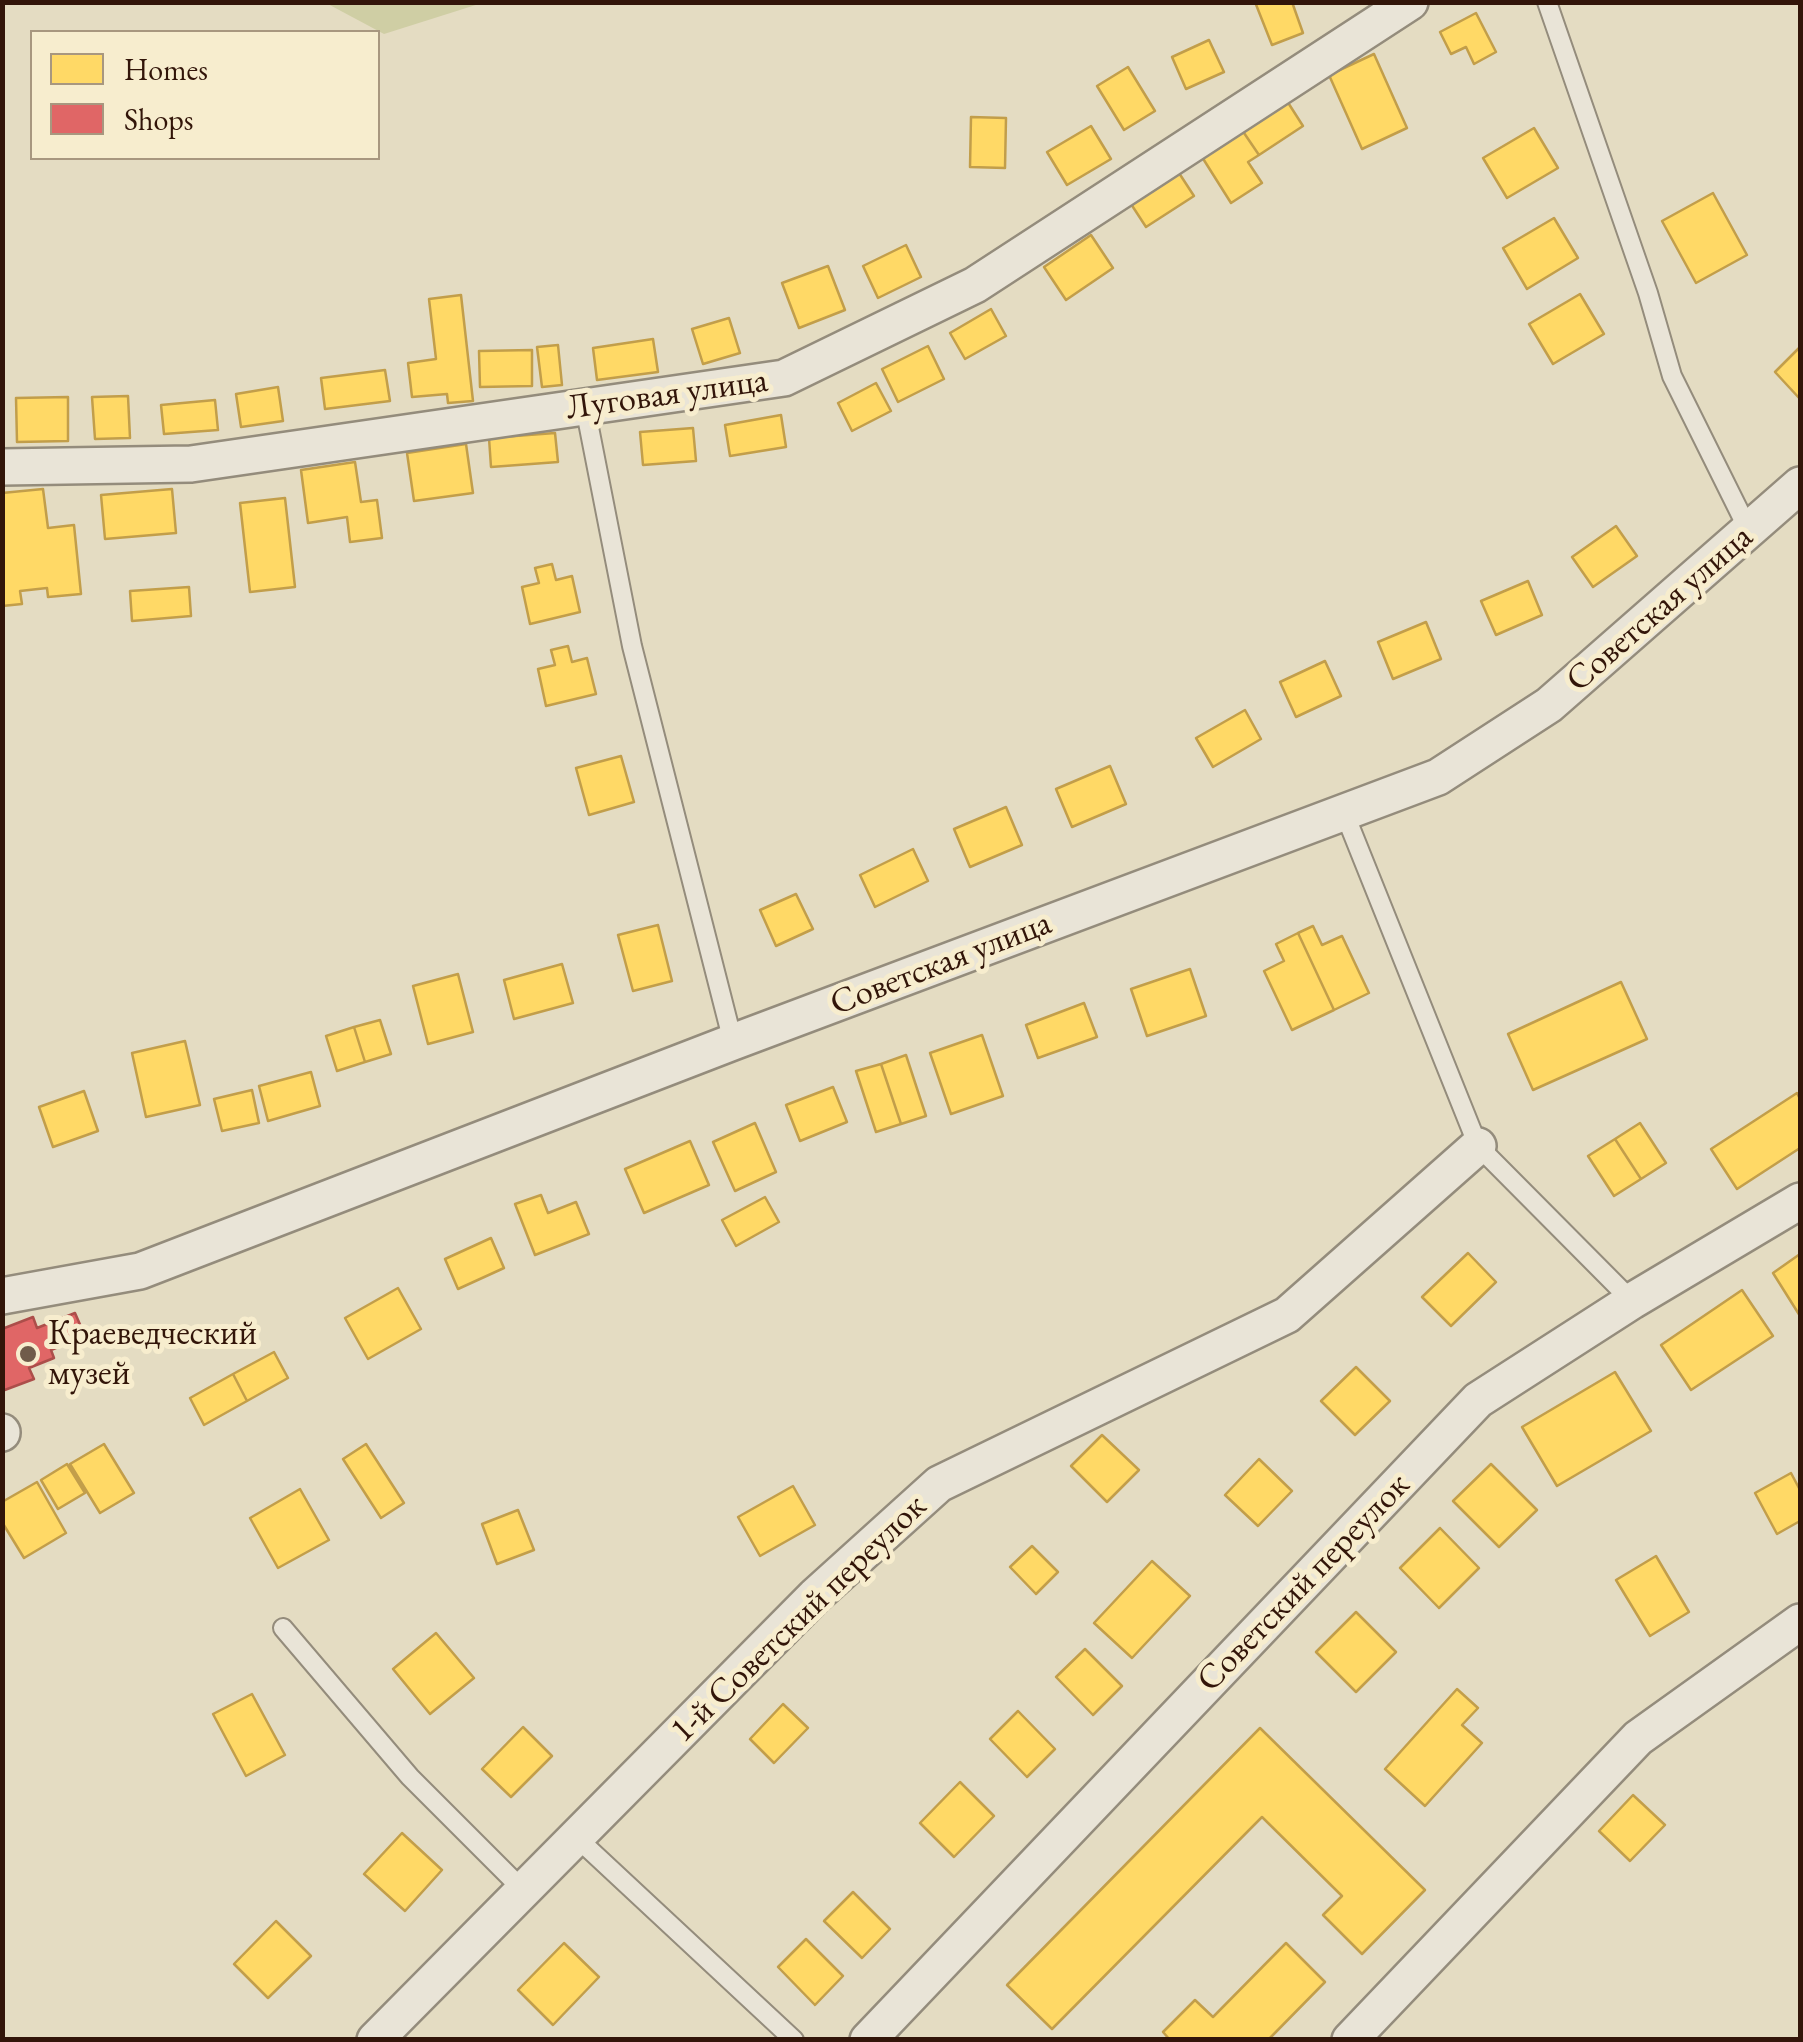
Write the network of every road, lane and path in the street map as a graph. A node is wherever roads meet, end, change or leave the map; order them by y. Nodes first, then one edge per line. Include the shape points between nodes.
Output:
1 (1410, 2) edge
2 (1548, 2) edge
3 (585, 407) junction
4 (2, 467) edge
5 (1800, 485) edge
6 (1749, 531) junction
7 (1344, 812) junction
8 (733, 1042) junction
9 (1478, 1146) junction
10 (1800, 1201) edge
11 (2, 1296) edge
12 (1632, 1301) junction
13 (1800, 1622) edge
14 (284, 1628) dead end
15 (576, 1837) junction
16 (523, 1890) junction
17 (375, 2040) edge
18 (794, 2040) edge
19 (868, 2040) edge
20 (1350, 2040) edge

1 - 3 street, Луговая улица via 958,294 784,378
2 - 6 lane via 1672,376
3 - 4 street, Луговая улица via 191,464
3 - 8 lane via 632,646
5 - 6 street, Советская улица
6 - 7 street, Советская улица via 1550,705 1438,776
7 - 8 street, Советская улица
7 - 9 lane
8 - 11 street, Советская улица via 140,1272
9 - 12 lane
9 - 15 street, 1-й Советский переулок via 1287,1315 939,1484 815,1596
10 - 12 street, Советский переулок
12 - 19 street, Советский переулок via 1478,1400
13 - 20 street via 1638,1738
14 - 16 lane via 410,1776
15 - 16 street, 1-й Советский переулок
15 - 18 lane
16 - 17 street, 1-й Советский переулок

